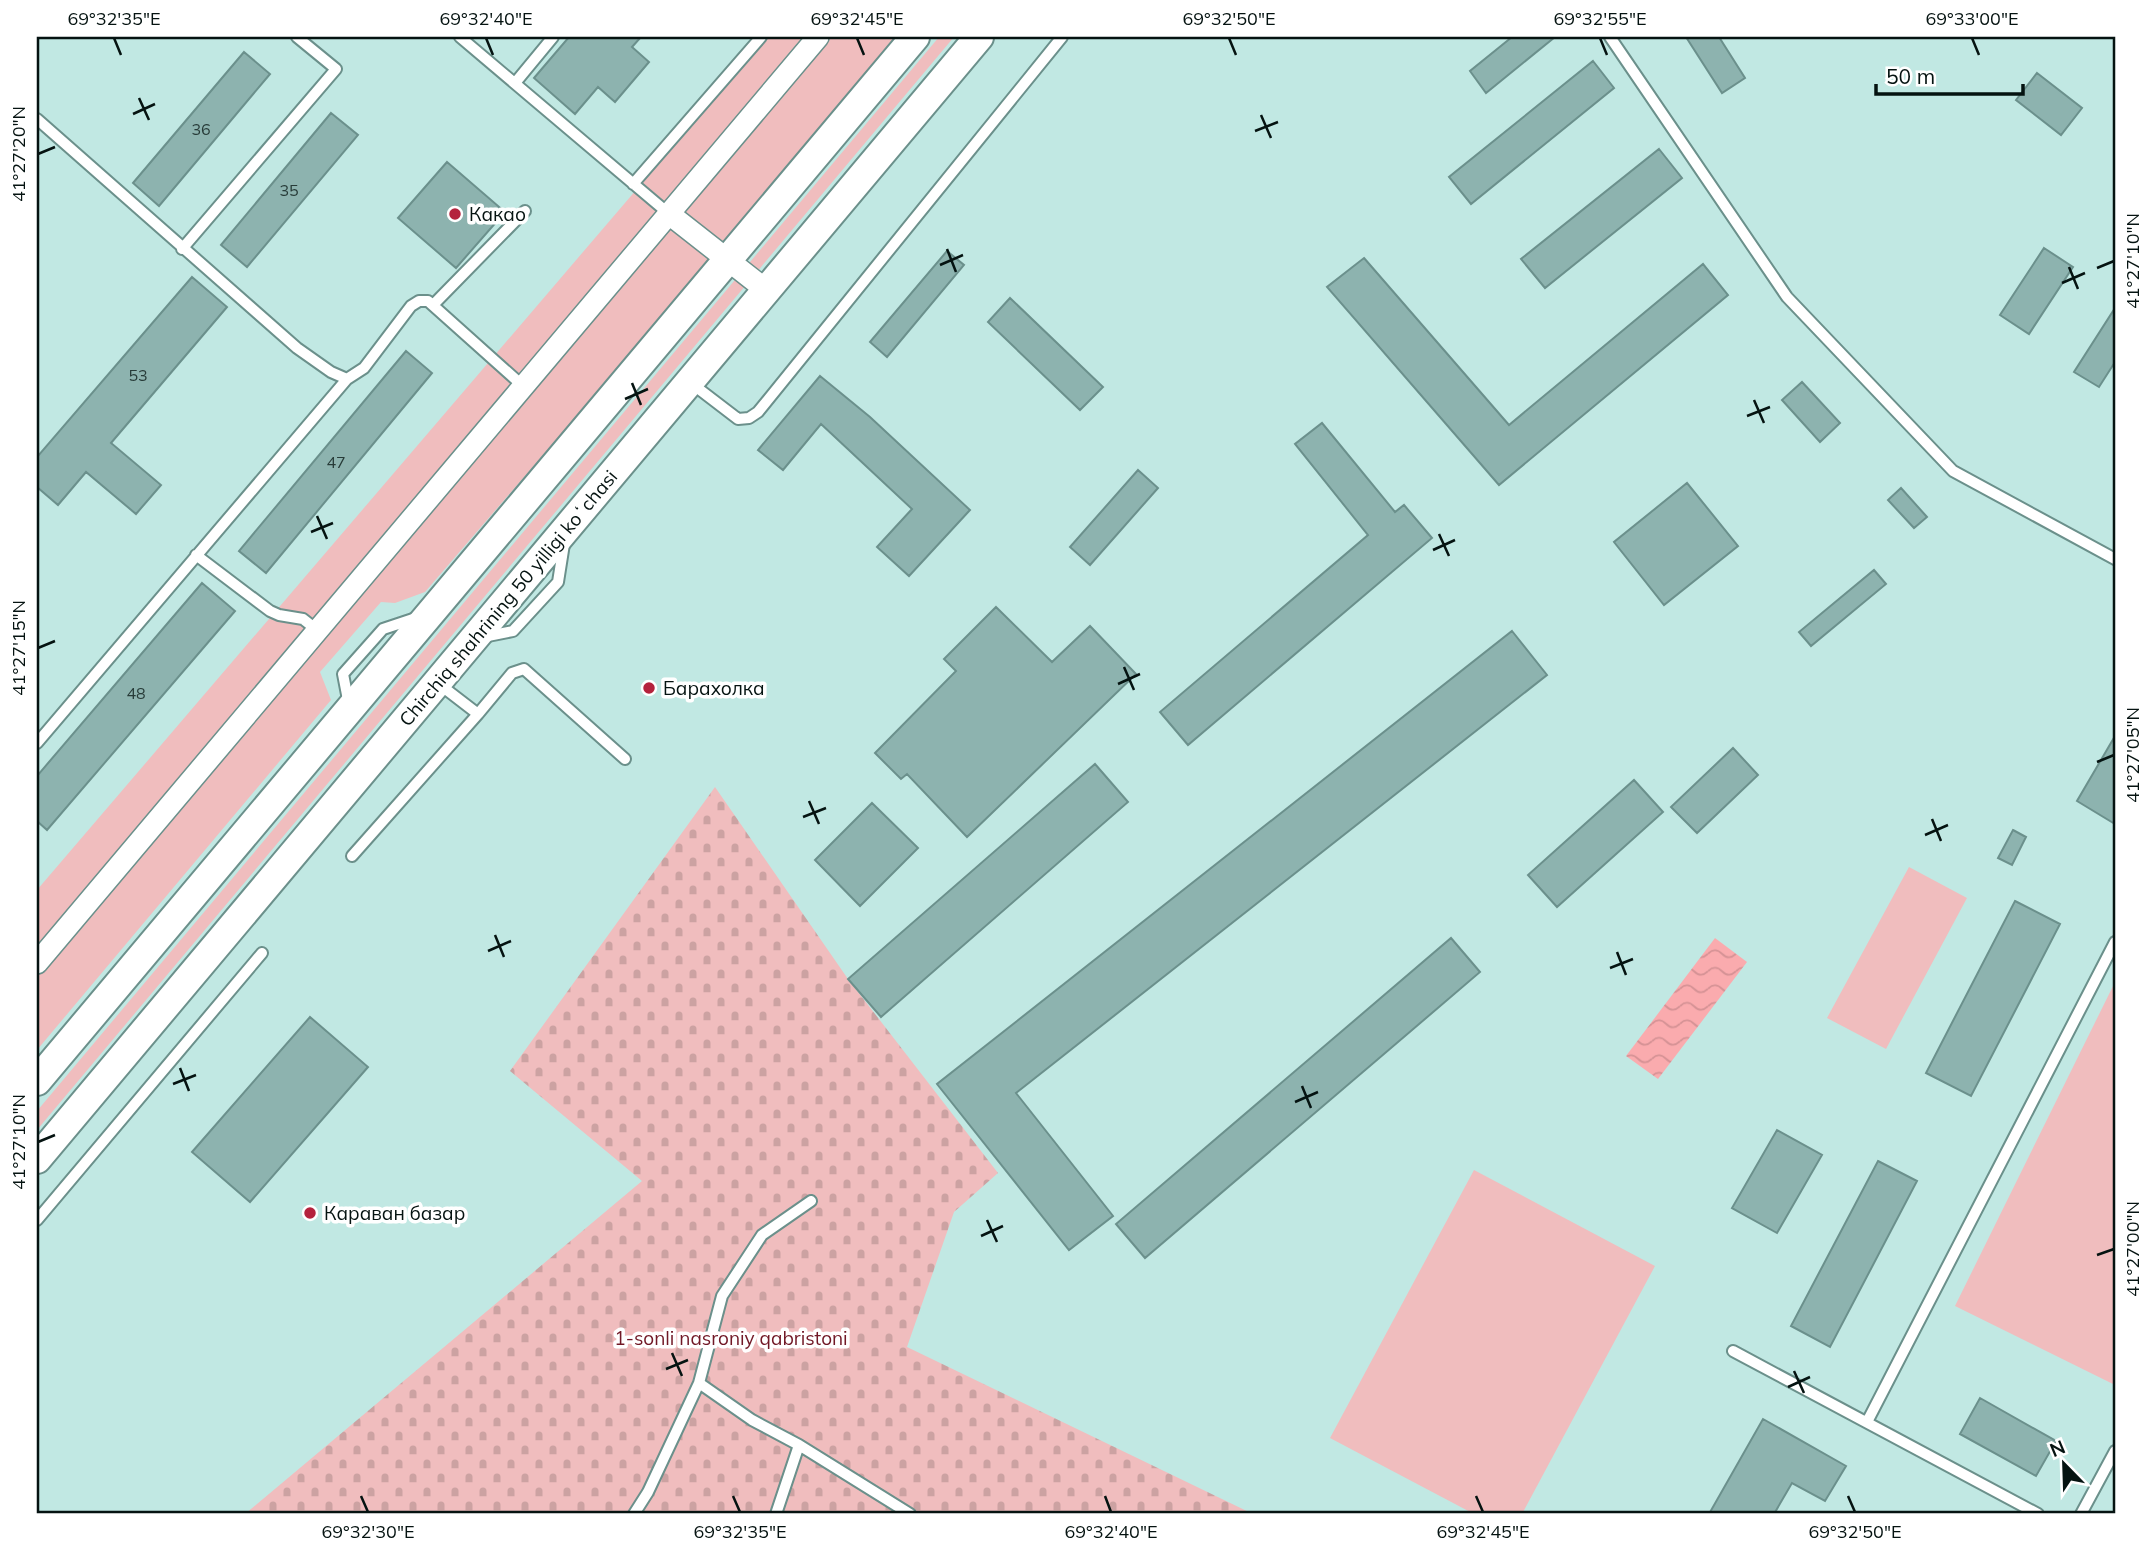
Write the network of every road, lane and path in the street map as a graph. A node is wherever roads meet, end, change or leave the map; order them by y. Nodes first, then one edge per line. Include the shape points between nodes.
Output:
1 (298, 37) edge
2 (460, 37) edge
3 (553, 37) edge
4 (761, 37) edge
5 (818, 37) edge
6 (915, 37) edge
7 (979, 37) edge
8 (1062, 37) edge
9 (1610, 37) edge
10 (514, 83) junction
11 (37, 119) edge
12 (633, 184) junction
13 (525, 211) dead end
14 (668, 213) junction
15 (182, 249) junction
16 (727, 259) junction
17 (766, 290) junction
18 (433, 305) junction
19 (347, 379) junction
20 (690, 382) junction
21 (523, 387) junction
22 (196, 555) junction
23 (2115, 559) edge
24 (317, 630) junction
25 (437, 683) junction
26 (478, 714) junction
27 (37, 741) edge
28 (625, 759) dead end
29 (352, 856) dead end
30 (2115, 942) edge
31 (262, 953) dead end
32 (37, 962) edge
33 (37, 1081) edge
34 (37, 1158) edge
35 (811, 1201) dead end
36 (37, 1220) edge
37 (1733, 1351) dead end
38 (699, 1383) junction
39 (1867, 1422) junction
40 (799, 1445) junction
41 (2115, 1451) edge
42 (634, 1514) edge
43 (776, 1514) edge
44 (910, 1514) edge
45 (2038, 1514) edge
46 (2081, 1514) edge

1 - 15 lane via 336,69
2 - 10 lane
3 - 10 lane
4 - 12 lane
5 - 14 street
6 - 16 main road
7 - 17 main road, Chirchiq shahrining 50 yilligi koʻchasi
8 - 20 lane via 758,412 738,419
9 - 23 lane via 1787,298 1953,471
10 - 12 lane
11 - 15 lane
12 - 14 lane
13 - 18 lane
14 - 16 street
14 - 21 street
15 - 19 lane via 297,348
16 - 17 street
16 - 33 main road
17 - 20 main road, Chirchiq shahrining 50 yilligi koʻchasi
18 - 19 lane via 419,301 411,306 364,368
18 - 21 lane
19 - 22 lane
20 - 25 main road, Chirchiq shahrining 50 yilligi koʻchasi
21 - 24 street
22 - 24 lane via 270,611 303,619
22 - 27 lane
24 - 32 street
25 - 26 lane
25 - 34 main road, Chirchiq shahrining 50 yilligi koʻchasi
26 - 28 lane via 512,673 524,669
26 - 29 lane
30 - 39 lane
31 - 36 lane
35 - 38 lane via 762,1236 723,1296
37 - 39 lane
38 - 40 lane via 752,1420
38 - 42 lane
39 - 45 lane
40 - 43 lane
40 - 44 lane
41 - 46 lane

